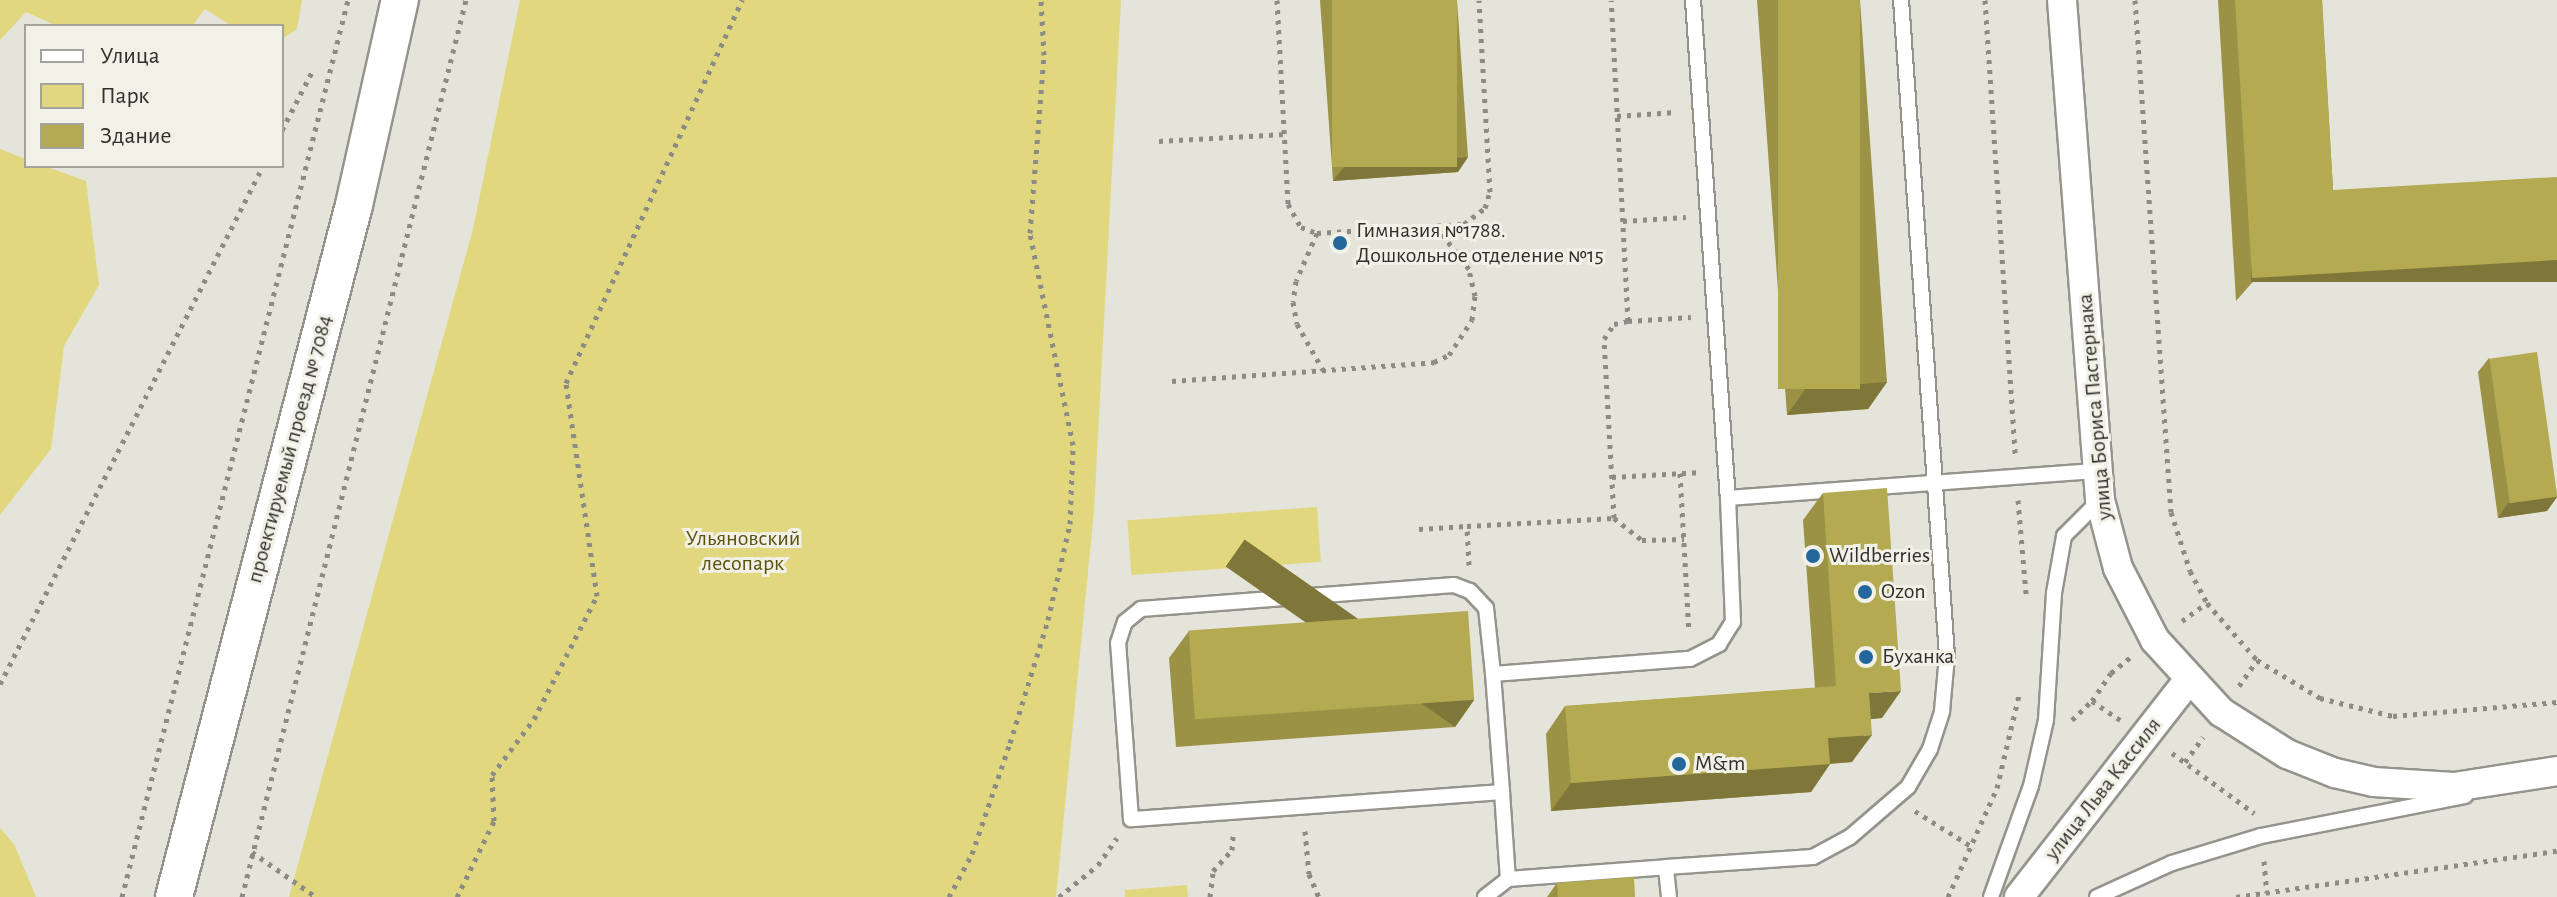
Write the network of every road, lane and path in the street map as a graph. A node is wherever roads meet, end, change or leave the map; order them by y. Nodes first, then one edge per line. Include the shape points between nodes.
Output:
1 (348, 0) edge
2 (400, 0) edge
3 (466, 0) edge
4 (742, 0) edge
5 (1041, 0) edge
6 (1277, 0) edge
7 (1479, 0) edge
8 (1611, 0) edge
9 (1693, 0) edge
10 (1901, 0) edge
11 (1985, 0) edge
12 (2062, 0) edge
13 (2135, 0) edge
14 (312, 72) dead end
15 (1701, 111) junction
16 (1617, 116) junction
17 (284, 126) edge
18 (1285, 134) junction
19 (1159, 141) dead end
20 (262, 168) edge
21 (1708, 216) junction
22 (1623, 221) junction
23 (1435, 226) junction
24 (1317, 233) junction
25 (1715, 316) junction
26 (1628, 321) junction
27 (1323, 370) junction
28 (1172, 381) dead end
29 (1726, 470) junction
30 (2098, 471) junction
31 (1680, 473) junction
32 (1612, 477) junction
33 (2017, 477) junction
34 (1935, 483) junction
35 (1728, 498) junction
36 (2100, 500) junction
37 (1614, 518) junction
38 (1467, 526) junction
39 (1419, 529) dead end
40 (1684, 539) junction
41 (1470, 591) junction
42 (2026, 607) dead end
43 (1690, 659) junction
44 (1493, 674) junction
45 (2021, 679) dead end
46 (2188, 681) junction
47 (0, 684) edge
48 (2557, 702) edge
49 (2015, 719) junction
50 (2046, 720) junction
51 (2146, 736) junction
52 (2557, 772) edge
53 (1502, 792) junction
54 (1897, 800) junction
55 (1303, 806) junction
56 (1232, 811) junction
57 (1131, 819) junction
58 (2261, 836) junction
59 (1974, 848) junction
60 (2557, 851) edge
61 (252, 852) junction
62 (1666, 867) junction
63 (1508, 879) junction
64 (2267, 893) junction
65 (122, 897) edge
66 (174, 897) edge
67 (242, 897) edge
68 (316, 897) edge
69 (457, 897) edge
70 (949, 897) edge
71 (1059, 897) edge
72 (1210, 897) edge
73 (1319, 897) edge
74 (1485, 897) edge
75 (1669, 897) edge
76 (1948, 897) edge
77 (1991, 897) edge
78 (2019, 897) edge
79 (2097, 897) edge
80 (2236, 897) edge

1 - 65 path
2 - 66 street, проектируемый проезд № 7084 via 354,205
3 - 61 path
4 - 69 path via 566,383 597,596 534,719 492,775 494,821
5 - 70 path via 1044,55 1030,233 1073,445 1070,524 1048,620 1010,743 972,854
6 - 18 path
7 - 23 path via 1490,192 1477,217
8 - 16 path
9 - 15 lane
10 - 34 lane
11 - 33 path
12 - 30 street, улица Бориса Пастернака
13 - 48 path via 2171,512 2190,571 2207,603 2257,660 2320,698 2393,716
14 - 17 path
15 - 16 path
15 - 21 lane
16 - 22 path
18 - 19 path
18 - 24 path via 1288,204 1301,227
20 - 47 path
21 - 22 path
21 - 25 lane
22 - 26 path
23 - 24 path
23 - 27 path via 1469,269 1475,296 1461,340 1434,362
24 - 27 path via 1296,281 1293,302 1297,324
25 - 26 path
25 - 29 lane
26 - 32 path via 1614,324 1604,339
27 - 28 path
29 - 31 path
29 - 35 lane
30 - 33 lane
30 - 36 street, улица Бориса Пастернака
31 - 32 path
31 - 40 path
32 - 37 path
33 - 34 lane
33 - 42 path
34 - 35 lane
34 - 54 lane via 1947,656 1942,711 1930,749
35 - 43 lane via 1733,622 1719,644
36 - 46 street, улица Бориса Пастернака via 2128,591 2155,640
36 - 50 lane via 2064,536 2054,593
37 - 38 path
37 - 40 path via 1642,540
38 - 39 path
38 - 41 path
40 - 43 path
41 - 44 lane via 1486,608
41 - 57 lane via 1436,585 1153,605 1131,615 1118,643
43 - 44 lane
44 - 53 lane
45 - 49 path
46 - 51 street, улица Льва Кассиля
46 - 52 street, улица Бориса Пастернака via 2221,712 2287,754 2374,782 2454,787
49 - 50 path
49 - 59 path
50 - 51 path via 2074,720 2092,701
50 - 77 lane via 2031,786
51 - 58 path via 2244,801 2256,815
51 - 78 street, улица Льва Кассиля
52 - 58 lane via 2437,803
53 - 55 lane
53 - 63 lane
54 - 59 path
54 - 62 lane via 1850,837 1813,857
55 - 56 lane
55 - 73 path via 1309,874
56 - 57 lane
56 - 72 path via 1232,850 1213,871
57 - 71 path via 1098,865
58 - 64 path
58 - 79 lane via 2172,863
59 - 76 path
60 - 64 path
61 - 67 path
61 - 68 path
62 - 63 lane
62 - 75 lane
63 - 74 lane
64 - 80 path

